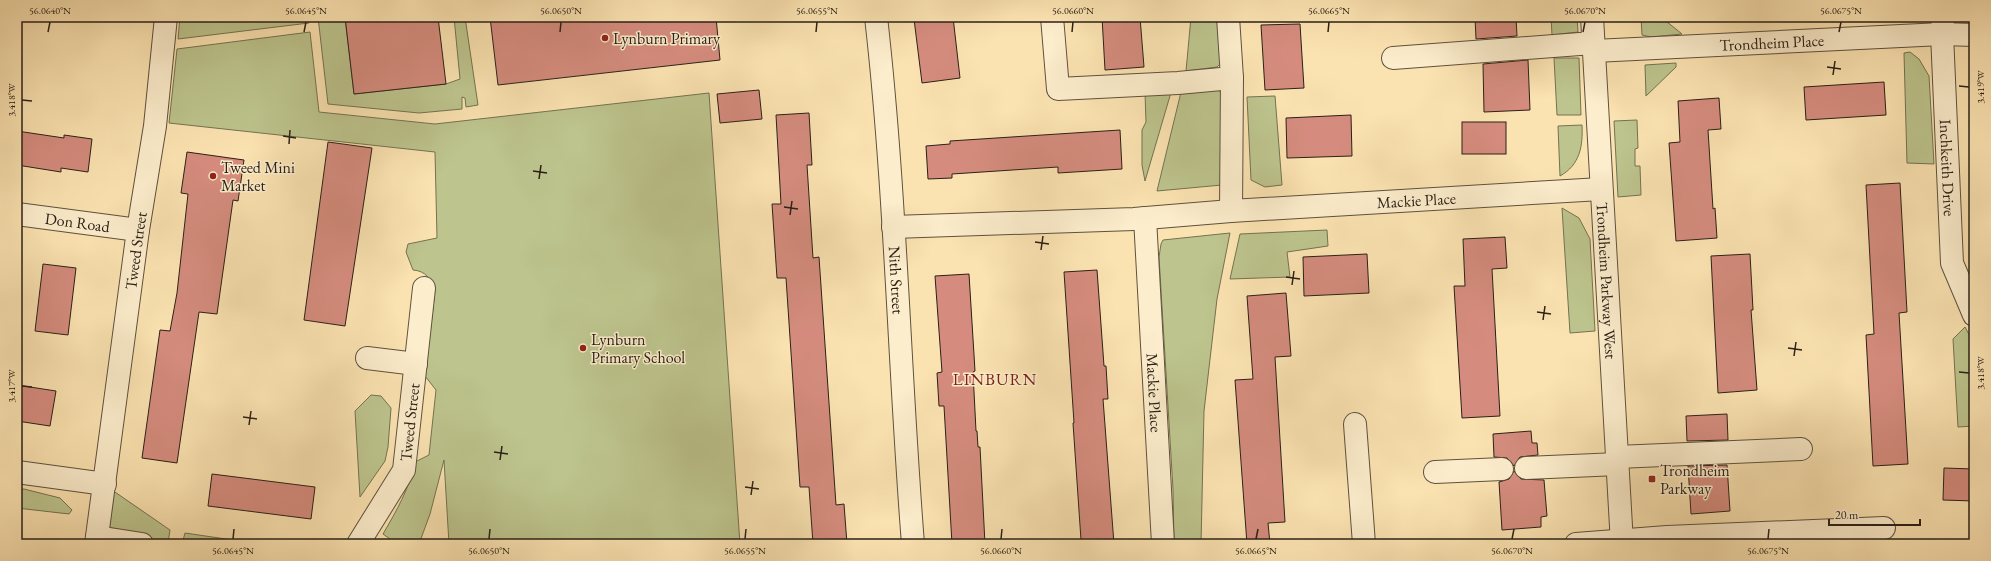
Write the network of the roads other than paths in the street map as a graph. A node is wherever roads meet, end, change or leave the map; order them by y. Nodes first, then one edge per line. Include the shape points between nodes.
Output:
1 (166, 17) edge
2 (876, 17) edge
3 (1052, 17) edge
4 (1228, 17) edge
5 (1592, 17) edge
6 (1943, 26) edge
7 (1974, 35) edge
8 (1593, 47) junction
9 (1392, 58) dead end
10 (1232, 78) junction
11 (1601, 190) junction
12 (1231, 211) junction
13 (17, 214) edge
14 (1145, 218) junction
15 (893, 227) junction
16 (138, 230) junction
17 (424, 288) dead end
18 (1974, 315) edge
19 (367, 358) dead end
20 (416, 364) junction
21 (1355, 424) dead end
22 (1801, 449) dead end
23 (1618, 461) junction
24 (1526, 468) dead end
25 (1502, 469) dead end
26 (17, 472) edge
27 (1435, 472) dead end
28 (105, 484) junction
29 (1884, 528) dead end
30 (97, 541) edge
31 (1622, 542) edge
32 (142, 544) edge
33 (358, 544) edge
34 (913, 544) edge
35 (1163, 544) edge
36 (1364, 544) edge
37 (1576, 544) edge

1 - 16 street, Tweed Street via 155,126
2 - 15 street, Nith Street
3 - 10 street via 1058,89
4 - 10 street
5 - 8 street, Trondheim Parkway West
6 - 7 street, Trondheim Place
6 - 8 street, Trondheim Place
6 - 18 street, Inchkeith Drive via 1952,263
8 - 9 street, Trondheim Place
8 - 11 street, Trondheim Parkway West
10 - 12 street
11 - 12 street, Mackie Place
11 - 23 street, Trondheim Parkway West
12 - 14 street, Mackie Place
13 - 16 street, Don Road
14 - 15 street, Mackie Place
14 - 35 street, Mackie Place
15 - 34 street, Nith Street via 904,438
16 - 28 street, Tweed Street
17 - 20 street, Tweed Street
19 - 20 street
20 - 33 street, Tweed Street via 404,470
21 - 36 street
22 - 23 street
23 - 24 street
23 - 31 street, Trondheim Parkway West
25 - 27 street
26 - 28 street
28 - 30 street, Tweed Street
29 - 31 street via 1667,537
30 - 32 street, Tweed Street
31 - 37 street

